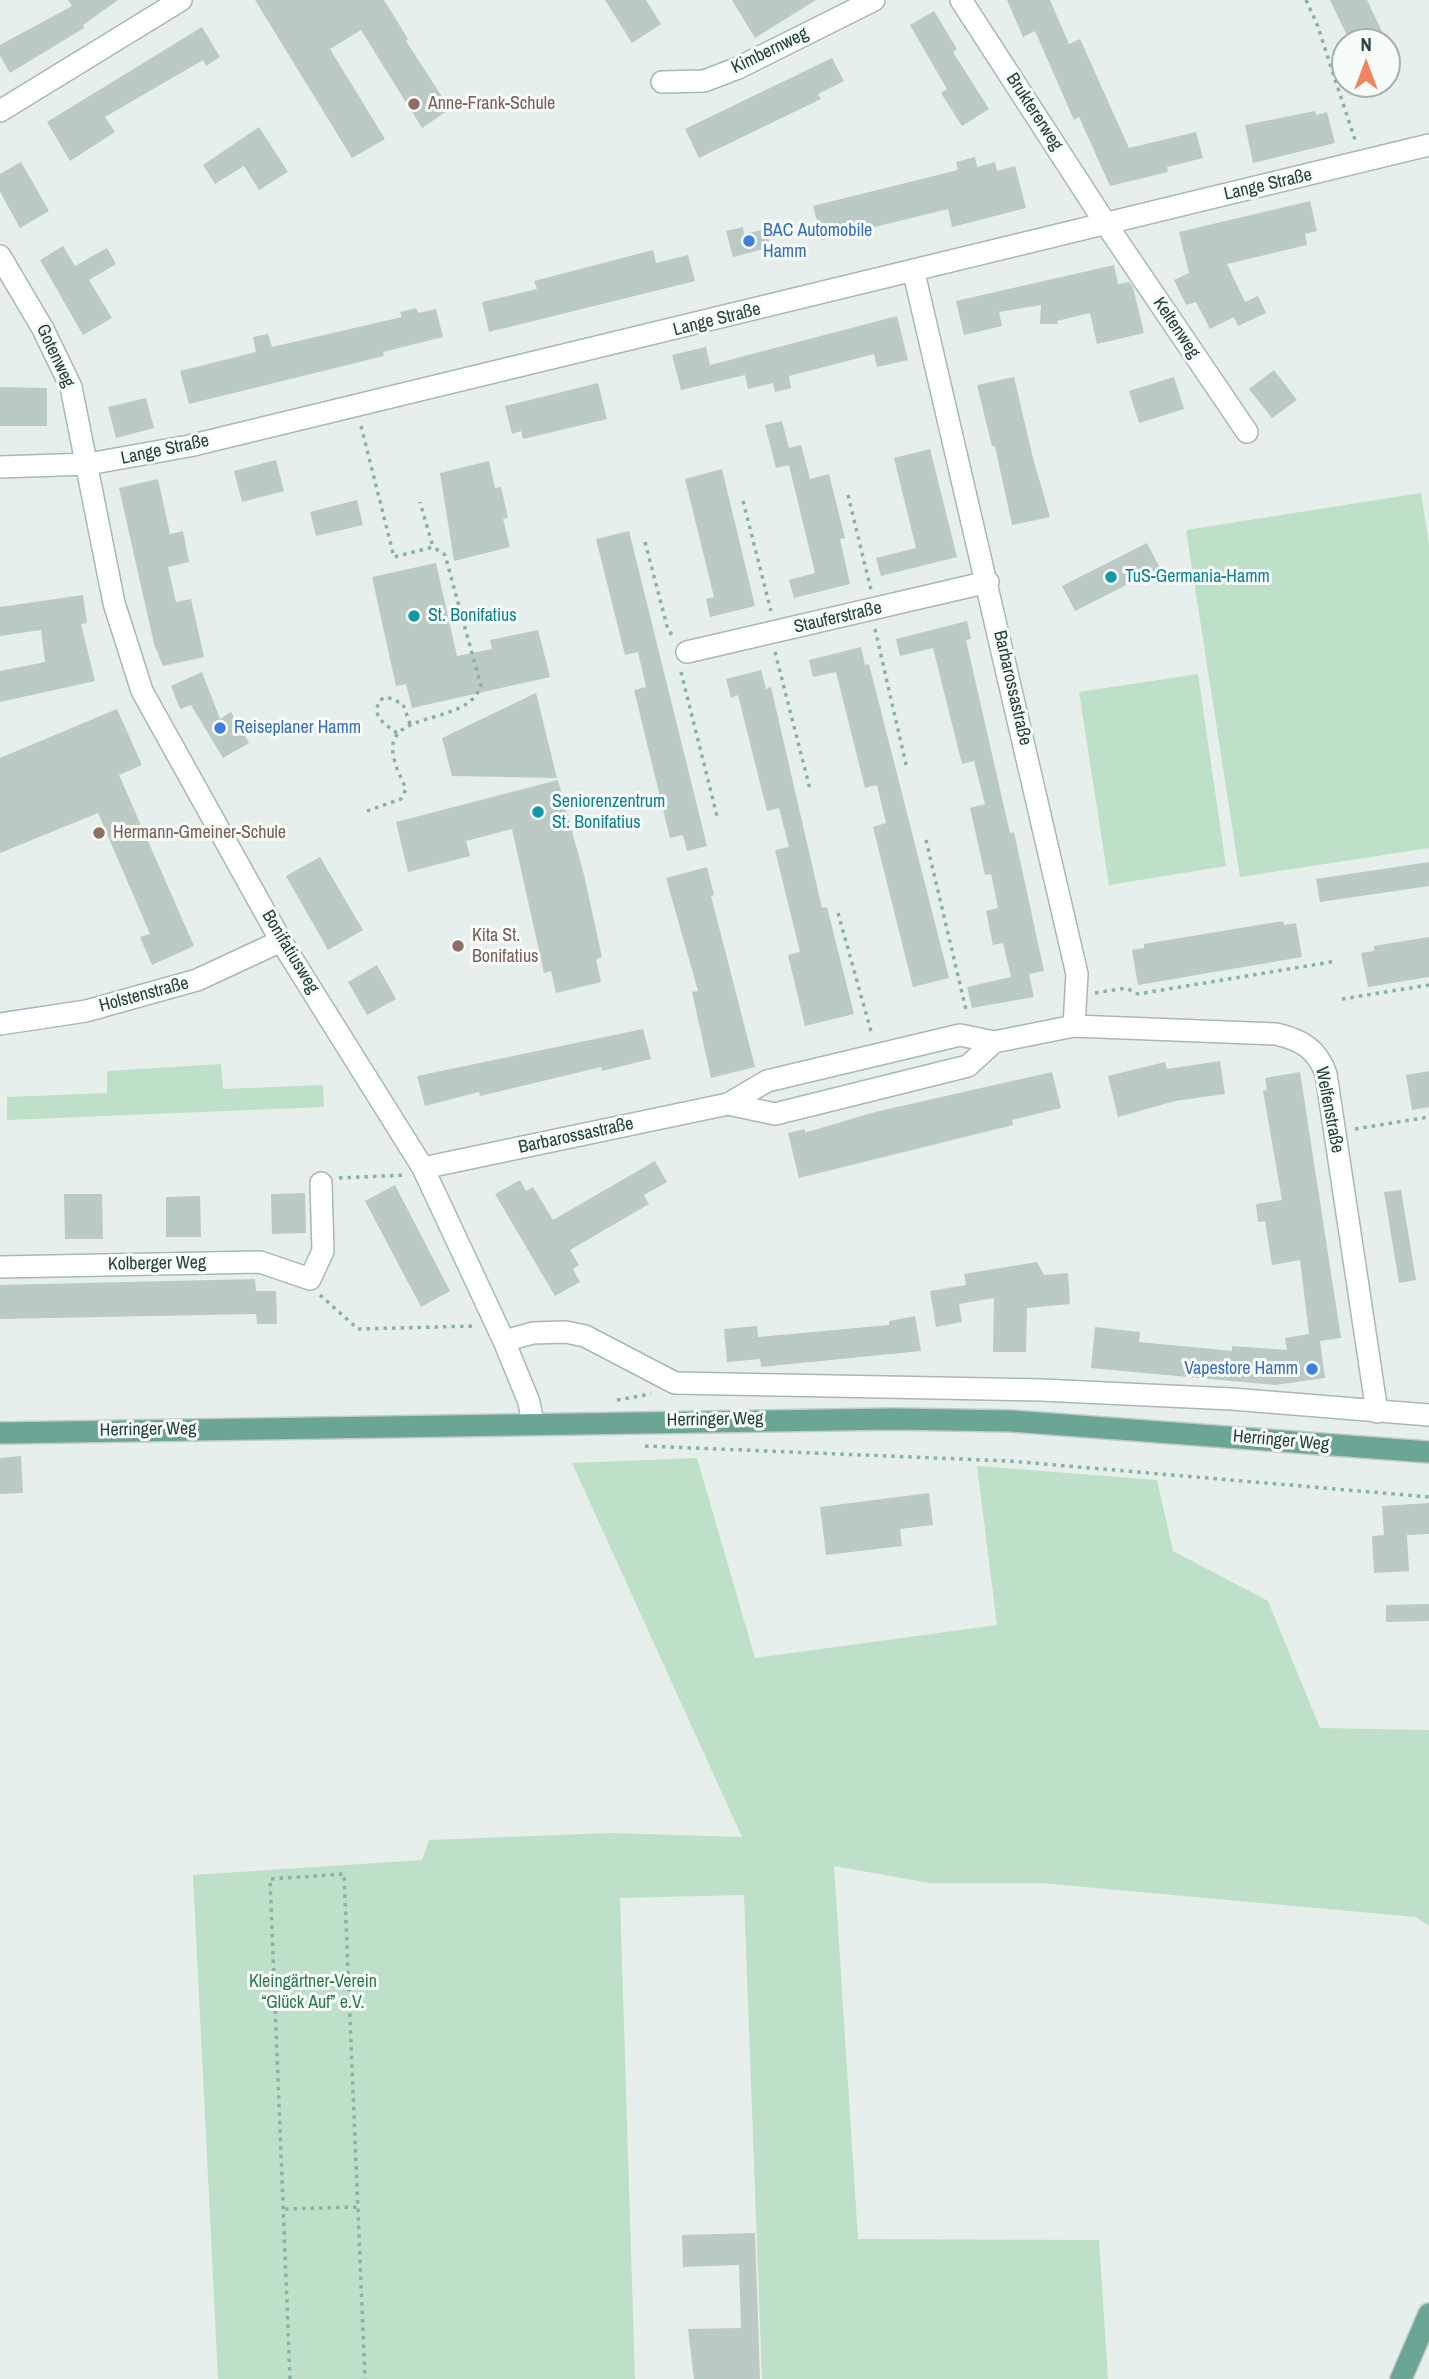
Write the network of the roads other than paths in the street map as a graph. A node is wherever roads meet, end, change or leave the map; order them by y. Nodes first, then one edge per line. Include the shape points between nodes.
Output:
1 (181, 0) edge
2 (874, 0) edge
3 (961, 0) edge
4 (662, 82) dead end
5 (0, 111) edge
6 (1429, 145) edge
7 (1106, 225) junction
8 (0, 256) edge
9 (914, 272) junction
10 (1247, 432) dead end
11 (88, 464) junction
12 (0, 467) edge
13 (988, 582) junction
14 (687, 652) road end
15 (281, 941) junction
16 (0, 1024) edge
17 (1074, 1026) junction
18 (994, 1042) junction
19 (728, 1104) junction
20 (423, 1168) junction
21 (321, 1183) road end
22 (0, 1267) edge
23 (501, 1334) junction
24 (1377, 1412) junction
25 (1429, 1415) edge
26 (533, 1424) junction
27 (0, 1433) edge
28 (1429, 1452) edge
29 (1429, 2314) edge
30 (1401, 2379) edge

1 - 5 street
2 - 4 street, Kimbernweg via 738,68 704,81
3 - 7 street, Bruktererweg
6 - 7 street, Lange Straße
7 - 9 street, Lange Straße
7 - 10 street, Keltenweg
8 - 11 street, Gotenweg via 71,387
9 - 11 street, Lange Straße via 356,407
9 - 13 street, Barbarossastraße
11 - 12 street, Lange Straße
11 - 15 street, Bonifatiusweg via 114,603 142,691
13 - 14 street, Stauferstraße
13 - 17 street, Barbarossastraße via 1077,974
15 - 16 street, Holstenstraße via 197,980 86,1011
15 - 20 street, Bonifatiusweg
17 - 18 street, Barbarossastraße
17 - 24 street, Welfenstraße via 1276,1034 1307,1045 1322,1064
18 - 19 street, Barbarossastraße via 960,1035 877,1054 767,1081
18 - 19 street, Barbarossastraße via 968,1066 775,1114
19 - 20 street, Barbarossastraße
20 - 23 street, Bonifatiusweg
21 - 22 street, Kolberger Weg via 323,1251 310,1279 260,1262
23 - 24 street, Herringer Weg via 566,1332 585,1336 675,1383 1041,1390
23 - 26 street, Bonifatiusweg via 529,1402
24 - 25 street, Herringer Weg
26 - 27 main road, Herringer Weg
26 - 28 main road, Herringer Weg via 1011,1421
29 - 30 main road

